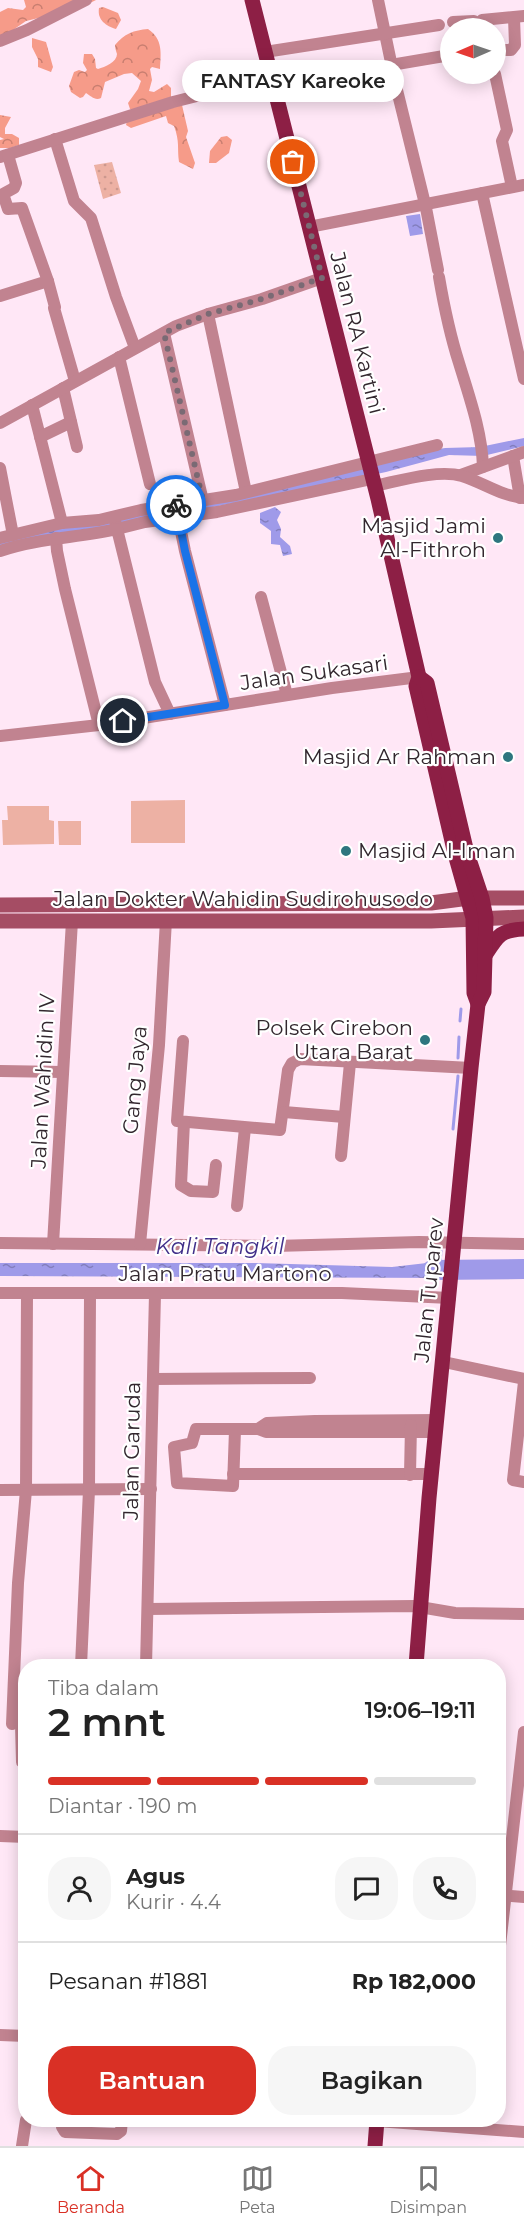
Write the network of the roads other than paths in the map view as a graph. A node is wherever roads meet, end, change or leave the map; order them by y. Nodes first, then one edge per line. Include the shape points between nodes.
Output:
1 (86, 0) edge
2 (252, 0) edge
3 (378, 0) edge
4 (519, 17) edge
5 (439, 25) dead end
6 (386, 35) junction
7 (0, 41) edge
8 (506, 50) edge
9 (265, 52) junction
10 (440, 58) edge
11 (392, 70) junction
12 (272, 77) junction
13 (497, 84) edge
14 (55, 139) junction
15 (4, 156) edge
16 (518, 186) edge
17 (482, 193) junction
18 (2, 194) edge
19 (425, 203) junction
20 (309, 227) junction
21 (322, 278) junction
22 (48, 281) junction
23 (0, 296) edge
24 (208, 314) junction
25 (164, 333) junction
26 (135, 348) junction
27 (119, 357) junction
28 (524, 379) edge
29 (75, 381) junction
30 (63, 388) junction
31 (32, 405) junction
32 (1, 418) edge
33 (71, 422) junction
34 (40, 436) junction
35 (437, 445) dead end
36 (77, 447) dead end
37 (518, 454) edge
38 (482, 456) junction
39 (0, 468) edge
40 (371, 473) junction
41 (461, 475) junction
42 (150, 484) dead end
43 (240, 498) junction
44 (522, 498) edge
45 (203, 501) junction
46 (177, 510) junction
47 (115, 523) junction
48 (70, 528) junction
49 (13, 535) junction
50 (29, 537) junction
51 (0, 538) edge
52 (56, 538) junction
53 (0, 551) edge
54 (261, 597) dead end
55 (419, 677) junction
56 (287, 695) junction
57 (225, 705) junction
58 (170, 714) junction
59 (99, 725) junction
60 (0, 736) edge
61 (476, 898) junction
62 (524, 898) edge
63 (0, 905) edge
64 (524, 917) edge
65 (479, 918) junction
66 (166, 920) junction
67 (0, 921) edge
68 (72, 921) junction
69 (524, 929) edge
70 (486, 954) junction
71 (478, 1004) junction
72 (183, 1041) dead end
73 (350, 1063) junction
74 (471, 1068) junction
75 (0, 1071) edge
76 (63, 1072) junction
77 (284, 1112) junction
78 (344, 1117) junction
79 (184, 1122) junction
80 (245, 1128) junction
81 (340, 1156) dead end
82 (216, 1165) dead end
83 (237, 1206) dead end
84 (0, 1243) edge
85 (53, 1244) junction
86 (140, 1244) junction
87 (524, 1244) edge
88 (455, 1246) junction
89 (0, 1293) edge
90 (27, 1294) junction
91 (155, 1294) junction
92 (90, 1295) junction
93 (450, 1296) junction
94 (444, 1362) junction
95 (310, 1378) dead end
96 (153, 1379) junction
97 (524, 1381) edge
98 (437, 1426) junction
99 (411, 1427) junction
100 (235, 1430) junction
101 (233, 1474) junction
102 (410, 1474) junction
103 (431, 1474) junction
104 (524, 1482) edge
105 (152, 1489) junction
106 (0, 1490) edge
107 (26, 1490) junction
108 (89, 1490) junction
109 (421, 1606) junction
110 (148, 1609) junction
111 (524, 1614) edge
112 (81, 1659) edge
113 (146, 1659) edge
114 (417, 1659) edge
115 (15, 1724) edge
116 (524, 1732) edge
117 (18, 1740) edge
118 (0, 1836) edge
119 (18, 1837) edge
120 (506, 1860) edge
121 (506, 1895) edge
122 (524, 1897) edge
123 (0, 2035) edge
124 (18, 2036) edge
125 (25, 2127) edge
126 (62, 2127) edge
127 (121, 2127) edge
128 (376, 2127) edge
129 (498, 2127) edge
130 (524, 2132) edge
131 (22, 2146) edge
132 (375, 2146) edge

1 - 7 street
2 - 9 main road, Jalan RA Kartini
3 - 6 street
4 - 8 street via 515,45
5 - 6 street
6 - 9 street
6 - 11 street
9 - 12 main road, Jalan RA Kartini
10 - 11 street
11 - 19 street
12 - 14 street via 173,102
12 - 20 main road, Jalan RA Kartini
13 - 16 street via 507,130 502,141
14 - 15 street
14 - 26 street via 74,201 91,218
15 - 18 street via 16,183
16 - 17 street
17 - 19 street
17 - 28 street
18 - 22 street via 8,209 22,208
19 - 20 street
19 - 38 street via 447,319
20 - 21 main road, Jalan RA Kartini
21 - 24 street
21 - 40 main road, Jalan RA Kartini
22 - 23 street
22 - 29 street
24 - 25 street
24 - 43 street
25 - 26 street
25 - 45 street
26 - 27 street
27 - 29 street
27 - 42 street
29 - 30 street
30 - 31 street
30 - 33 street
31 - 32 street
31 - 34 street
33 - 34 street
33 - 36 street
34 - 48 street
35 - 40 street
37 - 38 street
37 - 44 street
38 - 41 street
39 - 49 street
40 - 41 street
40 - 43 street
40 - 43 street
40 - 55 main road, Jalan RA Kartini
41 - 44 street
43 - 45 street
43 - 46 street
45 - 46 street
46 - 47 street
46 - 57 street
47 - 48 street via 97,533
47 - 58 street via 155,682
48 - 50 street
48 - 52 street
49 - 50 street
49 - 51 street
50 - 52 street
50 - 53 street
52 - 59 street
54 - 56 street
55 - 56 street, Jalan Sukasari
55 - 61 main road, Jalan RA Kartini via 427,683
56 - 57 street, Jalan Sukasari
57 - 58 street, Jalan Sukasari
58 - 59 street, Jalan Sukasari
59 - 60 street, Jalan Sukasari
61 - 62 main road, Jalan Dokter Wahidin Sudirohusodo
61 - 63 main road, Jalan Dokter Wahidin Sudirohusodo via 432,903
61 - 65 main road, Jalan RA Kartini
64 - 65 main road, Jalan Dokter Wahidin Sudirohusodo
65 - 66 main road, Jalan Dokter Wahidin Sudirohusodo
65 - 70 main road, Jalan Tuparev
65 - 71 main road via 474,993
66 - 68 main road, Jalan Dokter Wahidin Sudirohusodo
66 - 86 street, Gang Jaya via 159,1046
67 - 68 main road, Jalan Dokter Wahidin Sudirohusodo
68 - 76 street, Jalan Wahidin IV
69 - 70 main road via 503,932
70 - 71 main road, Jalan Tuparev via 484,992
71 - 74 main road, Jalan Tuparev
72 - 79 street via 177,1121
73 - 74 street
73 - 77 street via 300,1059 292,1063
73 - 78 street
74 - 88 main road, Jalan Tuparev
75 - 76 street
76 - 85 street, Jalan Wahidin IV
77 - 78 street
77 - 80 street via 278,1131
78 - 81 street
79 - 80 street
79 - 82 street via 181,1185 191,1191 213,1192
80 - 83 street
84 - 85 street
85 - 86 street
86 - 88 street via 419,1242
87 - 88 street
88 - 93 main road, Jalan Tuparev
89 - 90 street, Jalan Pratu Martono
90 - 92 street, Jalan Pratu Martono
90 - 107 street
91 - 92 street, Jalan Pratu Martono
91 - 93 street, Jalan Pratu Martono
91 - 96 street, Jalan Garuda
92 - 108 street
93 - 94 main road, Jalan Tuparev
94 - 97 street
94 - 98 main road, Jalan Tuparev
95 - 96 street
96 - 105 street, Jalan Garuda
97 - 104 street via 513,1480
98 - 99 street
98 - 103 main road, Jalan Tuparev
99 - 100 street via 267,1423 258,1429
99 - 102 street
100 - 101 street
100 - 101 street via 196,1429 192,1443 174,1448 178,1484 233,1486
101 - 102 street
102 - 103 street
103 - 109 main road, Jalan Tuparev
105 - 108 street
105 - 110 street, Jalan Garuda
106 - 107 street
107 - 108 street
107 - 115 street via 18,1582
108 - 112 street
109 - 110 street
109 - 111 street via 455,1613
109 - 114 main road, Jalan Tuparev
110 - 113 street, Jalan Garuda
115 - 117 street
116 - 120 street
118 - 119 street
121 - 122 street
123 - 124 street
125 - 131 street
126 - 127 street via 65,2132 117,2134
128 - 132 main road
129 - 130 street

